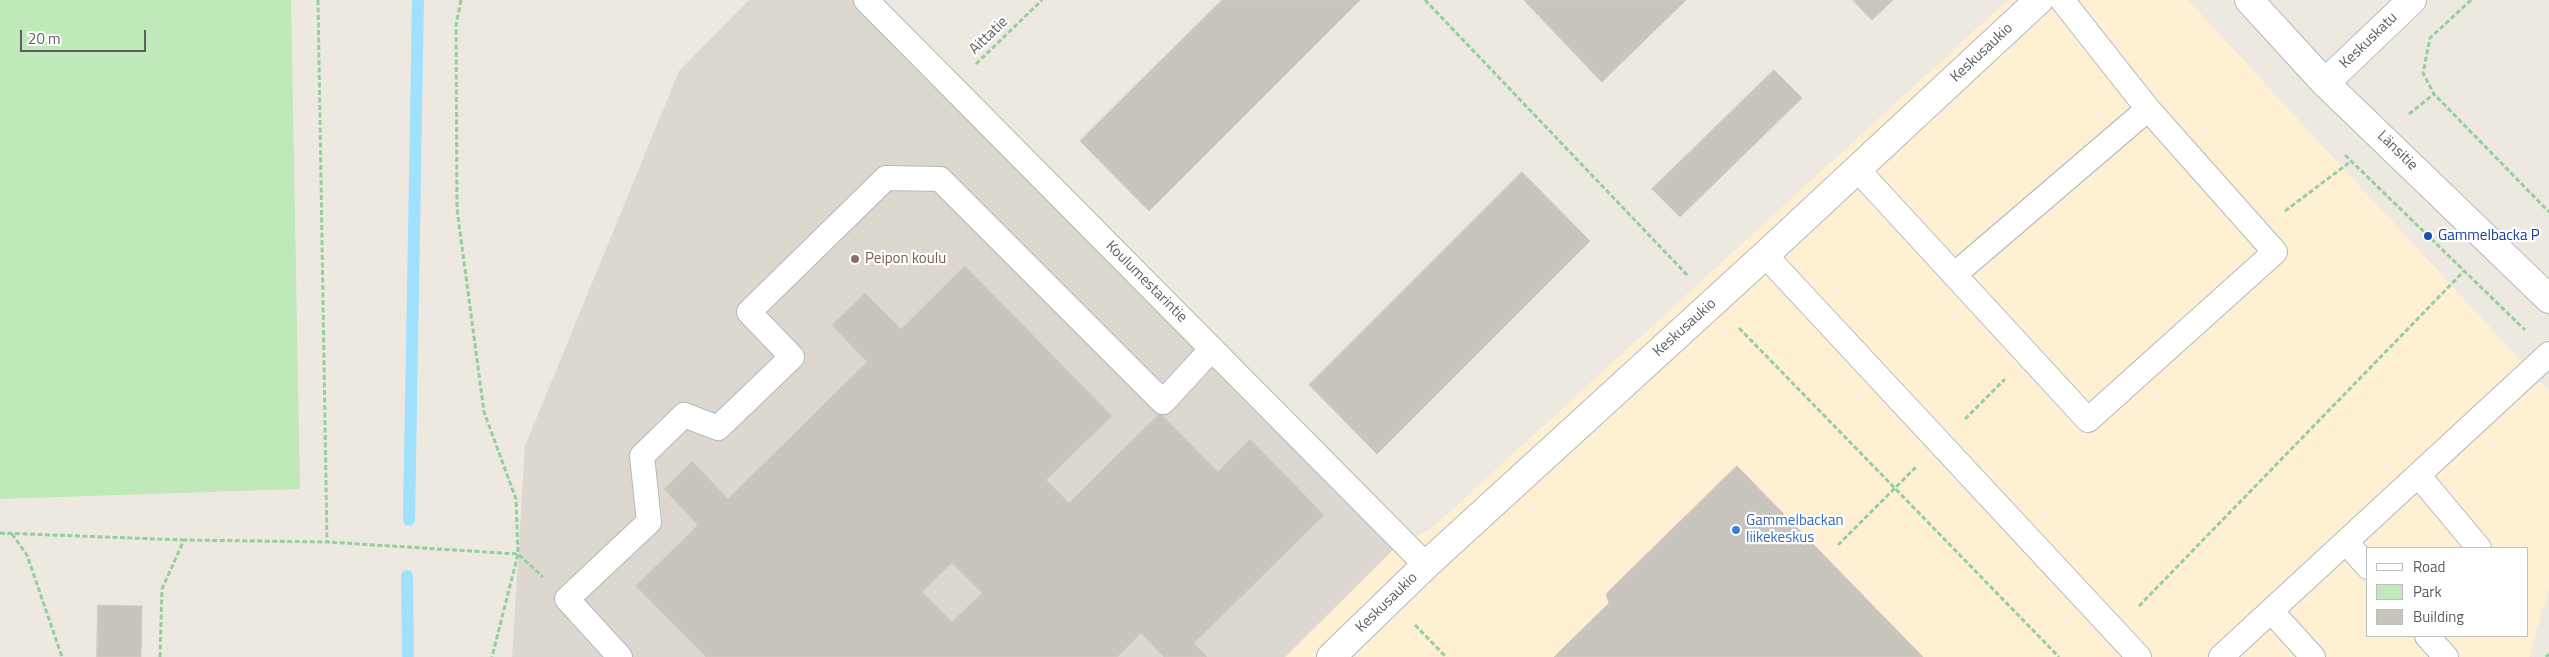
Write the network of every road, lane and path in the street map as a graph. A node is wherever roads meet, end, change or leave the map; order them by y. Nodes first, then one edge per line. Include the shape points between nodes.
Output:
1 (318, 0) edge
2 (461, 0) edge
3 (866, 0) edge
4 (1042, 0) edge
5 (2039, 0) edge
6 (2062, 0) edge
7 (2248, 0) edge
8 (2412, 0) edge
9 (2470, 0) edge
10 (2325, 83) junction
11 (952, 87) junction
12 (2148, 109) junction
13 (2350, 162) dead end
14 (1857, 170) junction
15 (2549, 212) edge
16 (2257, 231) junction
17 (1765, 255) junction
18 (2464, 271) dead end
19 (1954, 275) junction
20 (2549, 299) edge
21 (1212, 349) junction
22 (2549, 354) edge
23 (2418, 475) junction
24 (0, 533) edge
25 (11, 534) junction
26 (184, 540) junction
27 (327, 542) junction
28 (2346, 542) junction
29 (2478, 547) edge
30 (518, 554) junction
31 (1426, 564) junction
32 (2366, 565) edge
33 (2270, 611) junction
34 (2114, 631) junction
35 (2428, 637) edge
36 (2549, 654) edge
37 (62, 657) edge
38 (160, 657) edge
39 (492, 657) edge
40 (620, 657) edge
41 (1331, 657) edge
42 (2138, 657) edge
43 (2221, 657) edge
44 (2312, 657) edge
45 (2446, 657) edge
46 (2546, 657) edge

1 - 27 path
2 - 30 path via 456,25 457,209 484,412 516,499
3 - 11 lane, Koulumestarintie
4 - 11 path, Aittatie
5 - 14 street, Keskusaukio
6 - 12 lane
7 - 10 street, Länsitie
8 - 10 street, Keskuskatu
9 - 15 path via 2430,38 2423,72 2434,94
10 - 20 street, Länsitie
11 - 21 lane, Koulumestarintie
12 - 16 lane
12 - 19 lane
13 - 16 path
14 - 17 street, Keskusaukio
14 - 19 lane
16 - 19 lane via 2275,252 2088,420
17 - 31 street, Keskusaukio
17 - 34 lane
18 - 34 path
21 - 31 lane, Koulumestarintie
21 - 40 lane via 1163,402 940,179 886,178 749,312 792,358 718,428 684,415 642,456 650,522 568,599
22 - 23 lane
23 - 28 lane
23 - 29 lane
24 - 25 path
25 - 26 path
25 - 37 path via 27,555
26 - 27 path
26 - 38 path via 162,589
27 - 30 path
28 - 32 lane
28 - 33 lane
30 - 39 path
31 - 41 street, Keskusaukio
33 - 43 lane
33 - 44 lane
34 - 42 lane
35 - 45 lane
36 - 46 path

